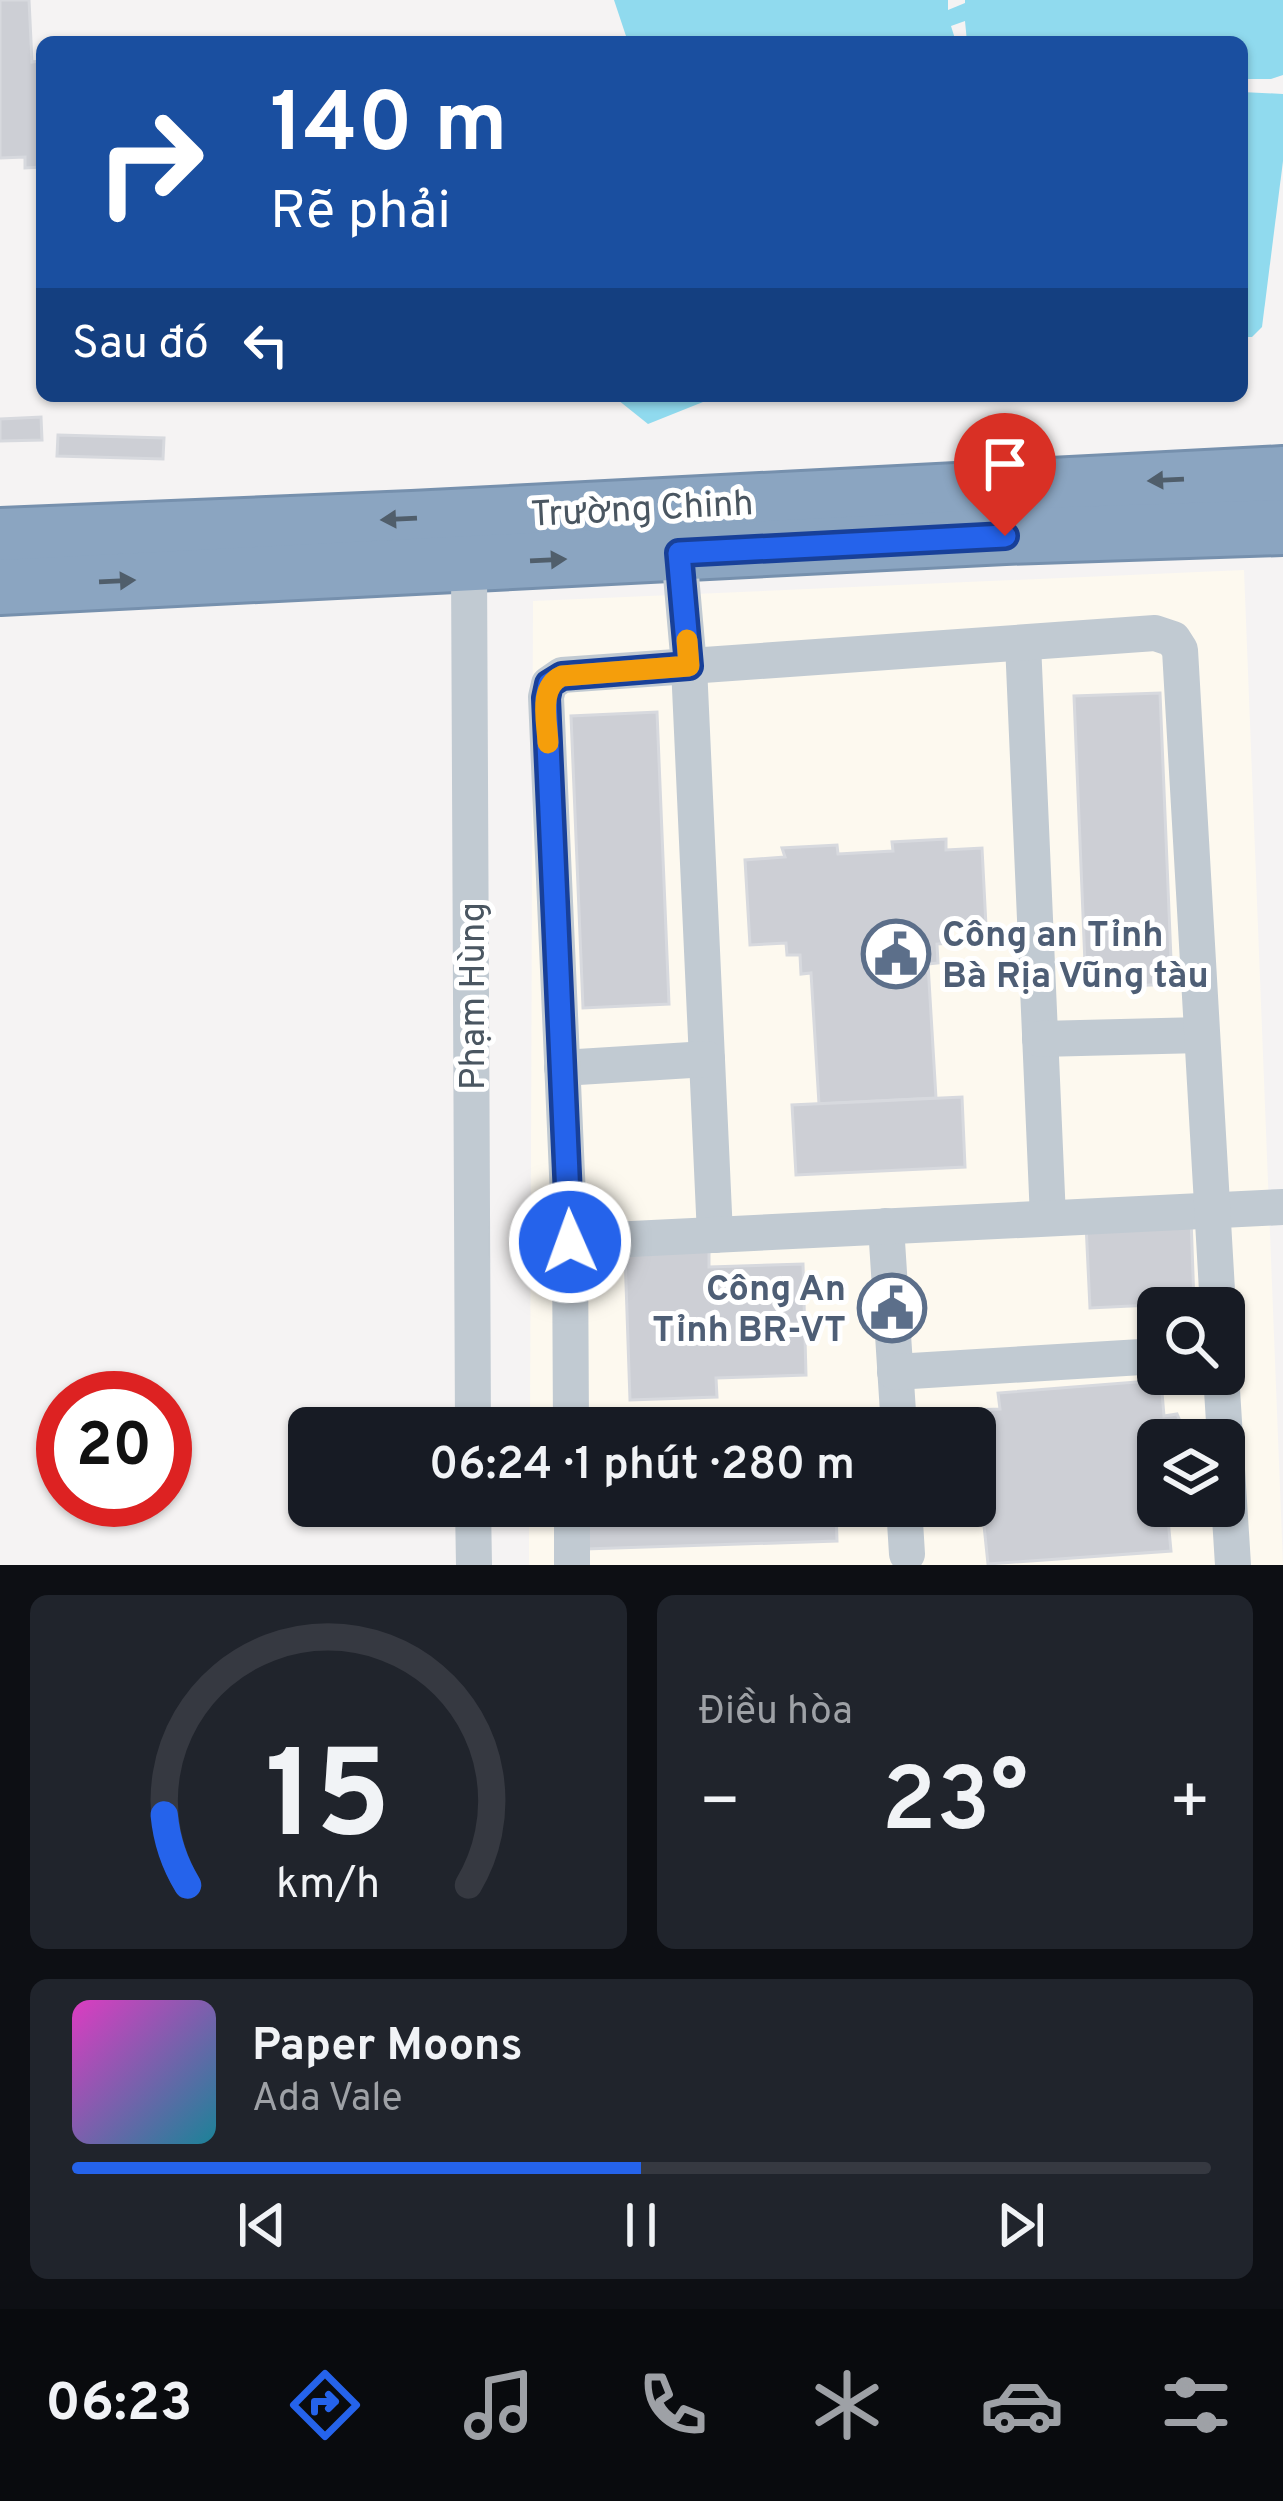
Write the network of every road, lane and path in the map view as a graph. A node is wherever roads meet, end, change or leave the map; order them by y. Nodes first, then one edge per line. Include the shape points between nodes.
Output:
1 (1283, 474) edge
2 (1283, 527) edge
3 (0, 536) edge
4 (470, 540) junction
5 (1283, 546) edge
6 (679, 553) junction
7 (0, 586) edge
8 (1022, 643) junction
9 (689, 666) junction
10 (1202, 1035) junction
11 (1040, 1040) junction
12 (707, 1059) junction
13 (562, 1068) junction
14 (1283, 1207) edge
15 (1212, 1210) junction
16 (1048, 1218) junction
17 (886, 1226) junction
18 (716, 1235) junction
19 (570, 1242) junction
20 (1217, 1287) edge
21 (1137, 1358) edge
22 (895, 1372) junction
23 (1223, 1395) edge
24 (473, 1407) edge
25 (571, 1407) edge
26 (898, 1407) edge
27 (473, 1527) edge
28 (572, 1527) edge
29 (905, 1527) edge
30 (907, 1554) dead end
31 (474, 1565) edge
32 (572, 1565) edge
33 (1233, 1565) edge

1 -> 4 highway, Trường Chinh
2 - 5 street
2 - 6 highway, Trường Chinh
4 -> 3 highway, Trường Chinh
4 -> 6 highway, Trường Chinh
7 -> 4 highway, Trường Chinh
4 - 24 street, Phạm Hùng
6 - 9 street
8 - 9 street
8 - 10 street via 1155,633 1180,650
8 - 11 street
9 - 12 street
9 - 13 street via 562,676 549,684
10 - 11 street
10 - 15 street
11 - 16 street
12 - 13 street
12 - 18 street
13 - 19 street
14 - 15 street
15 - 16 street
15 - 20 street
16 - 17 street
17 - 18 street
17 - 22 street
18 - 19 street
19 - 25 street
21 - 22 street
22 - 26 street
23 - 33 street
27 - 31 street
28 - 32 street
29 - 30 street

